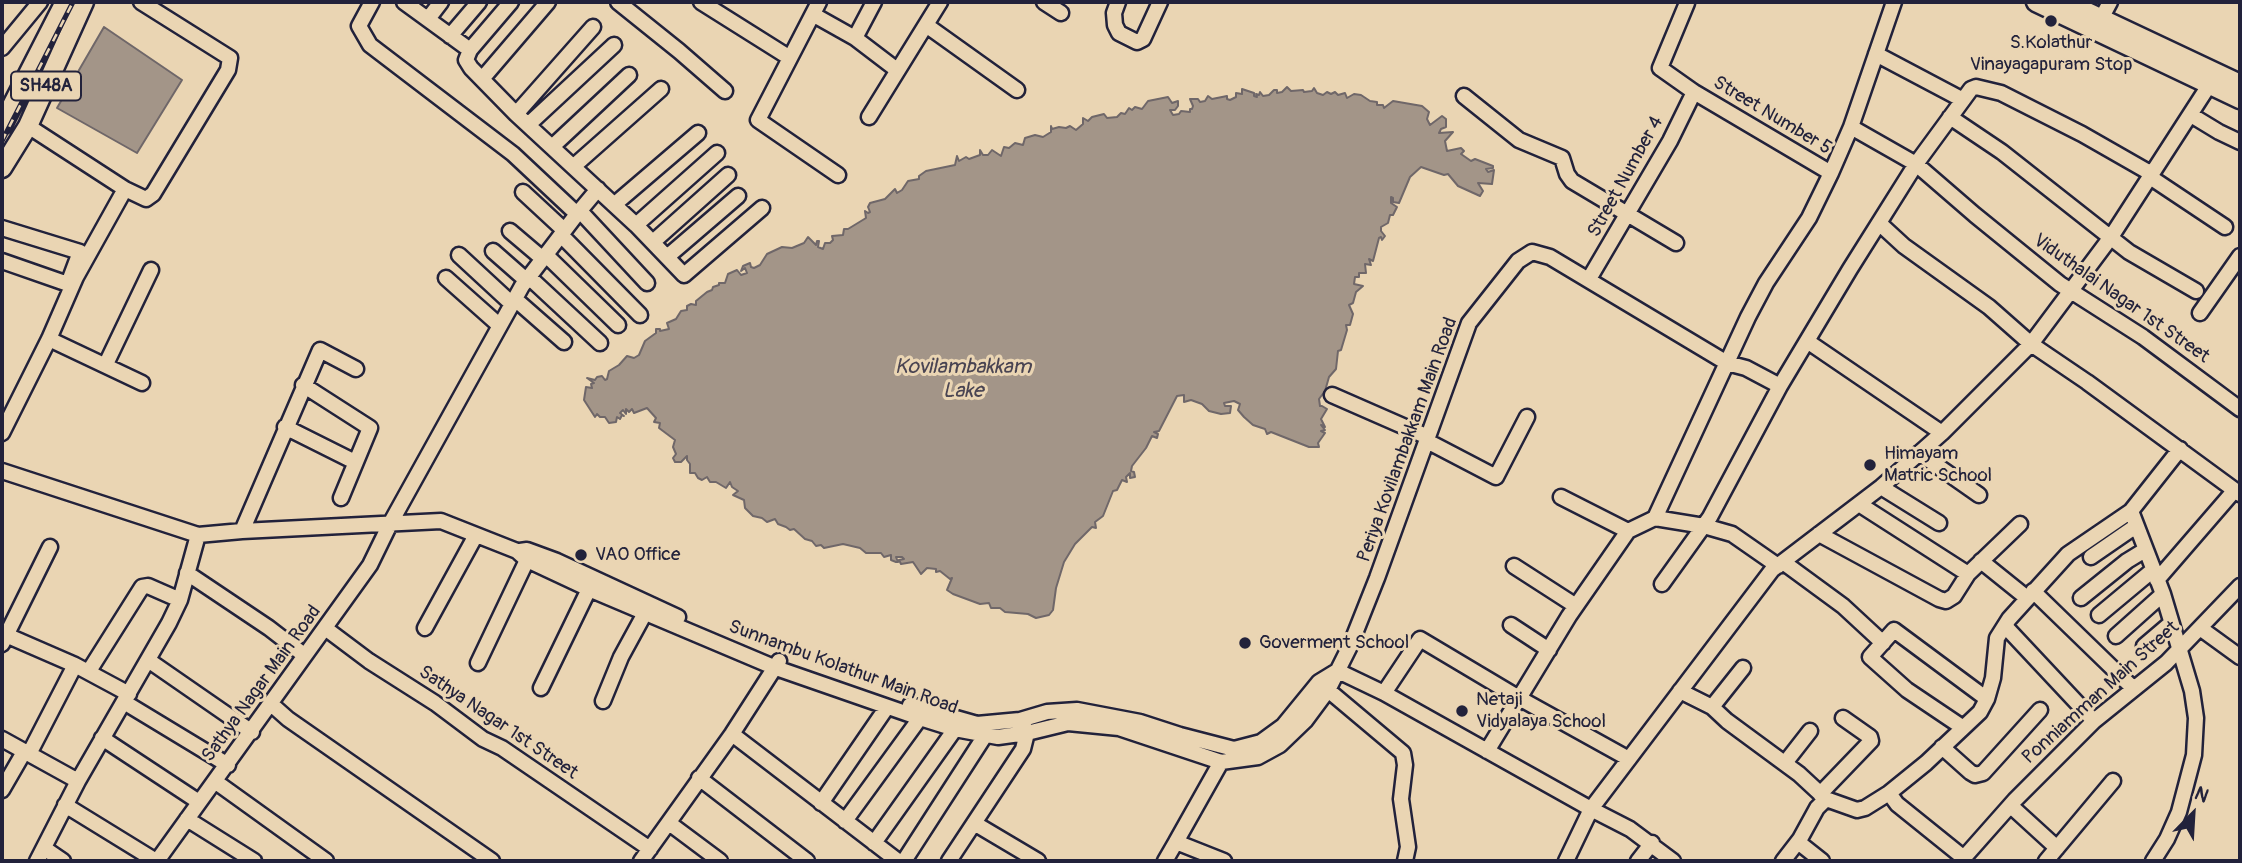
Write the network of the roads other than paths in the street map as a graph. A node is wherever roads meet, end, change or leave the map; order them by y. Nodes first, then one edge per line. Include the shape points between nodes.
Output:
1 (40, 2) edge
2 (65, 2) edge
3 (84, 2) edge
4 (141, 2) edge
5 (372, 2) edge
6 (404, 2) edge
7 (441, 2) edge
8 (480, 2) edge
9 (510, 2) edge
10 (548, 2) edge
11 (618, 2) edge
12 (701, 2) edge
13 (874, 2) edge
14 (940, 2) edge
15 (1044, 2) edge
16 (1118, 2) edge
17 (1160, 2) edge
18 (1894, 2) edge
19 (2036, 2) edge
20 (2066, 2) edge
21 (2110, 2) edge
22 (1687, 3) edge
23 (723, 7) edge
24 (816, 8) edge
25 (1061, 13) dead end
26 (428, 19) junction
27 (2101, 19) junction
28 (926, 25) junction
29 (593, 27) dead end
30 (450, 36) junction
31 (855, 38) junction
32 (614, 44) dead end
33 (2, 48) edge
34 (470, 50) junction
35 (1877, 54) junction
36 (790, 58) junction
37 (897, 70) junction
38 (629, 75) dead end
39 (482, 79) junction
40 (2213, 79) junction
41 (2240, 84) edge
42 (661, 89) dead end
43 (724, 90) dead end
44 (1017, 90) dead end
45 (1694, 92) junction
46 (1464, 96) dead end
47 (2240, 99) edge
48 (1963, 100) junction
49 (516, 114) junction
50 (2191, 115) junction
51 (869, 117) dead end
52 (1950, 117) junction
53 (528, 124) junction
54 (2, 125) edge
55 (28, 126) junction
56 (1851, 127) junction
57 (698, 133) dead end
58 (2240, 142) edge
59 (553, 146) junction
60 (718, 153) dead end
61 (1916, 164) junction
62 (574, 166) junction
63 (2, 168) edge
64 (1831, 173) junction
65 (728, 175) dead end
66 (838, 175) dead end
67 (2151, 176) junction
68 (125, 189) junction
69 (598, 189) junction
70 (523, 192) dead end
71 (738, 196) dead end
72 (615, 204) junction
73 (762, 208) dead end
74 (578, 213) junction
75 (1628, 215) junction
76 (1879, 223) junction
77 (636, 225) junction
78 (2225, 227) dead end
79 (2, 228) edge
80 (510, 231) dead end
81 (563, 233) junction
82 (2111, 237) junction
83 (653, 242) junction
84 (1676, 243) dead end
85 (493, 251) dead end
86 (459, 255) dead end
87 (2240, 256) edge
88 (544, 257) junction
89 (667, 257) junction
90 (2, 261) edge
91 (150, 270) dead end
92 (446, 278) dead end
93 (527, 279) junction
94 (1589, 279) junction
95 (647, 283) dead end
96 (2070, 290) junction
97 (2196, 291) dead end
98 (513, 301) junction
99 (2200, 313) dead end
100 (640, 315) dead end
101 (618, 325) dead end
102 (500, 326) junction
103 (49, 339) junction
104 (1807, 341) junction
105 (564, 342) dead end
106 (600, 343) dead end
107 (2031, 344) junction
108 (1727, 363) junction
109 (106, 364) junction
110 (356, 369) dead end
111 (142, 383) dead end
112 (303, 385) junction
113 (1780, 386) junction
114 (1332, 395) dead end
115 (2240, 408) edge
116 (1527, 416) dead end
117 (285, 427) junction
118 (2, 433) edge
119 (1942, 433) junction
120 (1427, 439) junction
121 (2180, 449) junction
122 (1919, 453) junction
123 (355, 462) junction
124 (2, 471) edge
125 (1881, 487) junction
126 (2237, 492) edge
127 (1979, 495) dead end
128 (1561, 497) dead end
129 (341, 498) dead end
130 (1859, 504) junction
131 (2131, 511) junction
132 (1655, 518) junction
133 (1939, 523) dead end
134 (390, 524) junction
135 (2020, 524) dead end
136 (1704, 526) junction
137 (2136, 526) junction
138 (242, 531) junction
139 (1628, 531) junction
140 (1819, 534) junction
141 (198, 535) junction
142 (476, 535) junction
143 (50, 547) dead end
144 (2145, 550) junction
145 (522, 556) junction
146 (2091, 557) dead end
147 (1981, 561) junction
148 (1780, 564) junction
149 (1514, 566) dead end
150 (187, 573) junction
151 (1968, 574) junction
152 (2155, 575) junction
153 (1662, 584) dead end
154 (2240, 586) edge
155 (589, 589) junction
156 (2030, 594) junction
157 (2163, 594) junction
158 (2081, 598) dead end
159 (180, 600) junction
160 (1576, 606) junction
161 (645, 613) junction
162 (2099, 615) dead end
163 (2171, 623) junction
164 (1511, 625) dead end
165 (2005, 626) junction
166 (325, 628) junction
167 (425, 628) dead end
168 (2200, 628) junction
169 (694, 629) junction
170 (2116, 636) dead end
171 (4, 640) edge
172 (1883, 643) junction
173 (2144, 646) dead end
174 (2179, 649) junction
175 (1549, 650) junction
176 (304, 655) junction
177 (2240, 657) edge
178 (148, 660) junction
179 (478, 663) dead end
180 (778, 664) junction
181 (75, 665) junction
182 (1743, 667) dead end
183 (89, 671) junction
184 (1338, 671) junction
185 (541, 688) dead end
186 (2134, 689) junction
187 (1328, 690) junction
188 (1680, 691) junction
189 (1384, 693) junction
190 (126, 698) junction
191 (1519, 698) junction
192 (1987, 699) junction
193 (603, 701) dead end
194 (270, 703) junction
195 (887, 707) junction
196 (1712, 707) junction
197 (2040, 710) dead end
198 (920, 718) junction
199 (1843, 718) dead end
200 (2094, 721) junction
201 (1025, 726) junction
202 (1962, 727) junction
203 (956, 729) junction
204 (1810, 731) dead end
205 (252, 732) junction
206 (732, 734) junction
207 (986, 734) junction
208 (102, 738) junction
209 (2, 739) edge
210 (1942, 747) junction
211 (1487, 751) junction
212 (26, 753) junction
213 (1629, 759) junction
214 (1221, 762) junction
215 (1784, 763) junction
216 (228, 765) junction
217 (699, 778) junction
218 (78, 780) junction
219 (2113, 781) dead end
220 (216, 782) junction
221 (2, 790) edge
222 (1889, 793) junction
223 (1823, 797) junction
224 (199, 802) junction
225 (821, 803) junction
226 (65, 805) junction
227 (2011, 806) junction
228 (1591, 809) junction
229 (187, 818) junction
230 (845, 821) junction
231 (669, 823) junction
232 (974, 823) junction
233 (1176, 842) junction
234 (1798, 842) junction
235 (874, 843) junction
236 (1652, 843) junction
237 (2057, 848) junction
238 (650, 849) junction
239 (40, 855) edge
240 (1962, 860) edge
241 (63, 861) edge
242 (157, 861) edge
243 (254, 861) edge
244 (326, 861) edge
245 (492, 861) edge
246 (641, 861) edge
247 (720, 861) edge
248 (807, 861) edge
249 (898, 861) edge
250 (904, 861) edge
251 (950, 861) edge
252 (1038, 861) edge
253 (1165, 861) edge
254 (1224, 861) edge
255 (1405, 861) edge
256 (1566, 861) edge
257 (1638, 861) edge
258 (1673, 861) edge
259 (1783, 861) edge
260 (1822, 861) edge
261 (2046, 861) edge
262 (2153, 861) edge

1 - 33 street
2 - 54 main road, SH48A
3 - 55 main road, SH48A
4 - 68 street via 230,58 228,69 153,194 146,199
5 - 74 street via 359,26 370,45 513,154
6 - 26 street
7 - 26 street
8 - 30 street
9 - 34 street
10 - 39 street
11 - 43 street
12 - 23 street
13 - 31 street
14 - 28 street
15 - 25 street
16 - 17 street via 1115,25 1119,33 1137,42 1143,39
18 - 35 street
19 - 40 main road
20 - 27 main road
21 - 27 street
22 - 45 street, Street Number 5 via 1660,68
23 - 36 street
24 - 31 street
24 - 36 street
26 - 30 street
27 - 40 main road
28 - 37 street
28 - 44 street
29 - 49 street
30 - 34 street
31 - 37 street
32 - 53 street
34 - 39 street via 466,60
35 - 48 street
35 - 56 street
36 - 66 street via 758,120
37 - 51 street
38 - 59 street
39 - 49 street
40 - 41 main road
40 - 47 main road
40 - 50 street
42 - 62 street
45 - 64 street, Street Number 5
45 - 75 street, Street Number 4
46 - 75 street via 1520,140 1562,158 1572,181
48 - 52 street
48 - 67 street via 1976,87 2001,93
49 - 53 street
50 - 58 street
50 - 67 street
52 - 61 street
52 - 82 street
53 - 59 street
55 - 63 main road, SH48A
55 - 68 street
56 - 61 street, Viduthalai Nagar 1st Street
56 - 64 street
57 - 72 street
59 - 62 street
60 - 77 street
61 - 76 street
61 - 96 street, Viduthalai Nagar 1st Street
62 - 69 street
64 - 108 street via 1810,218 1766,283
65 - 83 street
67 - 78 street
67 - 82 street
68 - 103 street via 76,277
69 - 72 street
69 - 74 street, Sathya Nagar Main Road
70 - 81 street
71 - 89 street
72 - 77 street
73 - 89 street via 684,275
74 - 81 street, Sathya Nagar Main Road
74 - 95 street
75 - 84 street
75 - 94 street, Street Number 4
76 - 104 street
76 - 107 street
77 - 83 street
79 - 90 street via 80,252 68,284
80 - 88 street
81 - 88 street, Sathya Nagar Main Road
81 - 100 street
82 - 96 street
82 - 97 street
83 - 89 street
85 - 93 street
86 - 98 street
87 - 99 street
88 - 93 street, Sathya Nagar Main Road
88 - 101 street
91 - 109 street
92 - 102 street
93 - 98 street, Sathya Nagar Main Road
93 - 106 street
94 - 108 street, Periya Kovilambakkam Main Road
94 - 120 street, Periya Kovilambakkam Main Road via 1532,252 1518,261 1469,323
96 - 107 street
96 - 115 street, Viduthalai Nagar 1st Street
98 - 102 street, Sathya Nagar Main Road
98 - 105 street
102 - 134 street, Sathya Nagar Main Road
103 - 109 street
103 - 118 street
104 - 113 street
104 - 119 street
107 - 119 street
107 - 121 street
108 - 113 street, Periya Kovilambakkam Main Road
108 - 132 street
109 - 111 street
110 - 112 street via 320,350
112 - 117 street
112 - 123 street via 370,428
113 - 136 street
114 - 120 street
116 - 120 street via 1496,477
117 - 123 street
117 - 138 street
119 - 122 street
120 - 184 street, Periya Kovilambakkam Main Road
121 - 126 street
121 - 131 street
122 - 125 street
122 - 127 street
123 - 129 street
124 - 141 street, Sunnambu Kolathur Main Road
125 - 130 street
125 - 133 street
126 - 152 street
128 - 139 street
130 - 140 street
130 - 151 street
131 - 137 street
131 - 156 street via 2068,554
132 - 136 street
132 - 139 street
134 - 138 street, Sunnambu Kolathur Main Road
134 - 142 street, Sunnambu Kolathur Main Road via 442,521
134 - 166 street, Sathya Nagar Main Road via 370,565
135 - 147 street
136 - 148 street via 1732,534
136 - 153 street
137 - 144 street
137 - 146 street
138 - 141 street, Sunnambu Kolathur Main Road
139 - 160 street
140 - 148 street
140 - 151 street via 1938,599 1947,601 1954,596
141 - 150 street
142 - 145 street, Sunnambu Kolathur Main Road
142 - 167 street
143 - 171 street
144 - 152 street
144 - 158 street
145 - 155 street, Sunnambu Kolathur Main Road
145 - 169 street, Sunnambu Kolathur Main Road via 527,550 558,561
145 - 179 street
147 - 151 street
147 - 156 street
148 - 172 street via 1843,606
148 - 188 street
149 - 160 street
150 - 159 street
150 - 176 street
152 - 157 street
152 - 162 street
154 - 168 street, Ponniamman Main Street
155 - 161 street, Sunnambu Kolathur Main Road
155 - 185 street
156 - 165 street
156 - 186 street
157 - 163 street
157 - 170 street
159 - 178 street
159 - 183 street via 142,587
160 - 175 street
161 - 169 street, Sunnambu Kolathur Main Road
161 - 193 street
163 - 173 street
163 - 174 street
164 - 175 street
165 - 192 street via 1997,638
165 - 200 street
166 - 176 street, Sathya Nagar Main Road
166 - 238 street, Sathya Nagar 1st Street
168 - 174 street, Ponniamman Main Street
168 - 177 street
169 - 180 street, Sunnambu Kolathur Main Road
171 - 181 street
172 - 192 street via 1894,630
172 - 202 street via 1870,657 1907,690
174 - 186 street, Ponniamman Main Street
174 - 262 street via 2196,718 2194,755 2179,812
175 - 191 street
176 - 194 street, Sathya Nagar Main Road
178 - 190 street
178 - 205 street
180 - 195 street, Sunnambu Kolathur Main Road
180 - 201 street, Sunnambu Kolathur Main Road via 976,724
180 - 206 street
181 - 183 street
181 - 212 street
182 - 196 street
183 - 190 street
184 - 187 street, Sunnambu Kolathur Main Road
184 - 189 street
184 - 201 street, Sunnambu Kolathur Main Road via 1319,682 1283,726 1261,742 1234,749 1140,722 1077,710 1047,712
186 - 200 street, Ponniamman Main Street
187 - 214 street, Sunnambu Kolathur Main Road via 1280,746 1258,757
187 - 255 street via 1403,753
188 - 196 street
188 - 213 street
189 - 191 street via 1420,639
189 - 211 street
190 - 208 street
190 - 216 street
191 - 211 street
191 - 213 street
192 - 202 street
194 - 205 street, Sathya Nagar Main Road
194 - 245 street
195 - 198 street, Sunnambu Kolathur Main Road
195 - 225 street
196 - 215 street
197 - 210 street via 1983,773 1970,772
198 - 203 street, Sunnambu Kolathur Main Road
198 - 230 street
199 - 223 street via 1871,741
200 - 227 street, Ponniamman Main Street
201 - 207 street, Sunnambu Kolathur Main Road via 998,737
201 - 214 street, Sunnambu Kolathur Main Road via 1068,723 1119,728
201 - 232 street via 1023,749
202 - 210 street
203 - 207 street, Sunnambu Kolathur Main Road
203 - 235 street
204 - 215 street
205 - 216 street, Sathya Nagar Main Road
206 - 217 street
206 - 225 street
207 - 250 street
208 - 218 street
208 - 224 street
209 - 212 street
210 - 222 street
211 - 228 street
212 - 218 street
212 - 221 street
213 - 228 street
214 - 233 street
215 - 223 street
216 - 220 street, Sathya Nagar Main Road
217 - 231 street
217 - 248 street
218 - 226 street
219 - 237 street
220 - 224 street, Sathya Nagar Main Road
220 - 244 street
222 - 223 street via 1857,810
222 - 240 street
223 - 234 street
224 - 229 street, Sathya Nagar Main Road
225 - 230 street
226 - 239 street
226 - 242 street
227 - 237 street
227 - 240 street, Ponniamman Main Street
228 - 236 street
228 - 256 street
229 - 242 street, Sathya Nagar Main Road
229 - 243 street
230 - 235 street
231 - 238 street
231 - 247 street
232 - 251 street
232 - 252 street
233 - 253 street
233 - 254 street
234 - 259 street
234 - 260 street
235 - 249 street
236 - 257 street
236 - 258 street
237 - 261 street
238 - 246 street
239 - 241 street

